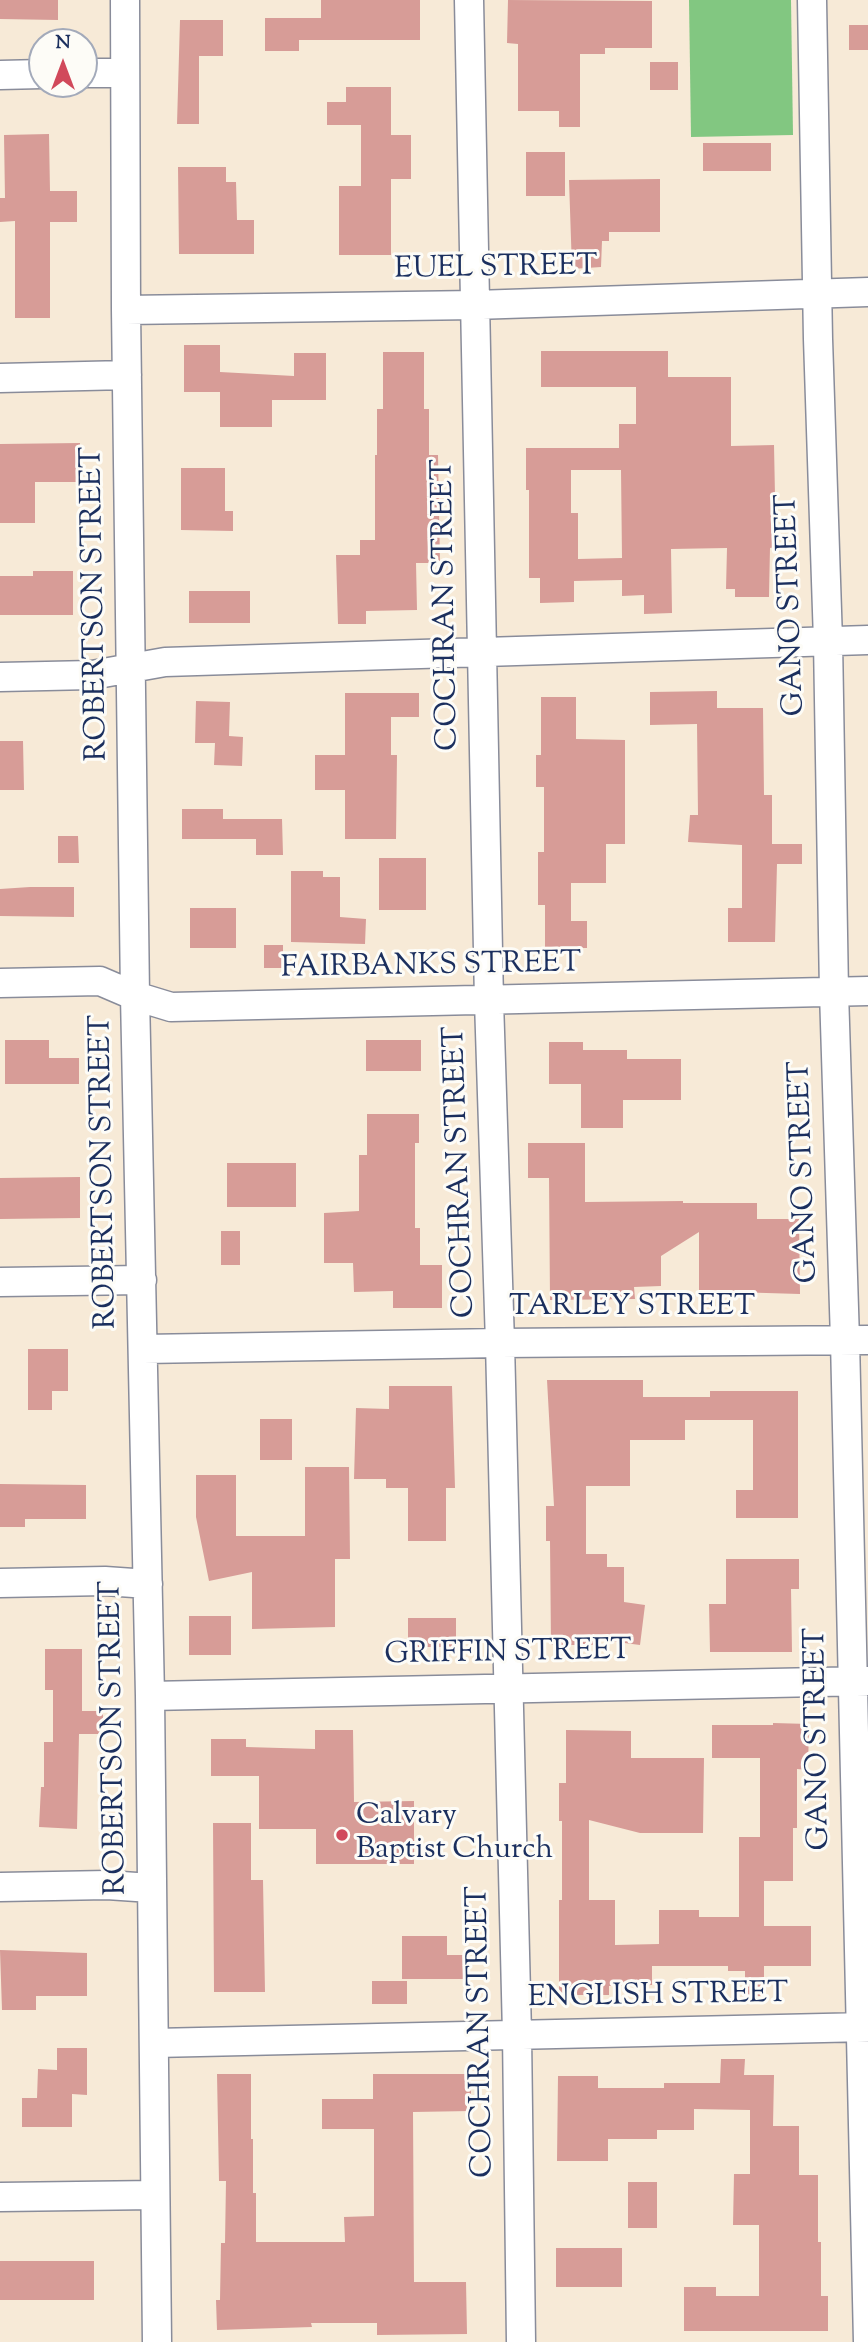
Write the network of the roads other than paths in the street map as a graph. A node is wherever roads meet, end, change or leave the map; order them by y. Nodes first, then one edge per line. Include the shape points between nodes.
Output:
1 (125, 0) edge
2 (469, 0) edge
3 (812, 0) edge
4 (98, 73) edge
5 (28, 74) edge
6 (124, 74) junction
7 (0, 75) edge
8 (868, 292) edge
9 (818, 294) junction
10 (475, 304) junction
11 (126, 310) junction
12 (127, 375) junction
13 (0, 378) edge
14 (868, 640) edge
15 (828, 641) junction
16 (481, 652) junction
17 (131, 668) junction
18 (0, 677) edge
19 (0, 983) edge
20 (868, 991) edge
21 (834, 992) junction
22 (135, 996) junction
23 (489, 1001) junction
24 (142, 1280) junction
25 (0, 1282) edge
26 (856, 1340) edge
27 (500, 1343) junction
28 (144, 1349) junction
29 (0, 1583) edge
30 (148, 1584) junction
31 (860, 1681) edge
32 (507, 1688) junction
33 (150, 1696) junction
34 (0, 1887) edge
35 (151, 1888) junction
36 (864, 2027) edge
37 (517, 2034) junction
38 (155, 2043) junction
39 (155, 2195) junction
40 (0, 2197) edge
41 (157, 2342) edge
42 (521, 2342) edge
43 (868, 2342) edge

1 - 6 street, ROBERTSON STREET
2 - 10 street, COCHRAN STREET
3 - 9 street, GANO STREET
4 - 6 street
5 - 7 street
6 - 11 street, ROBERTSON STREET
8 - 9 street, EUEL STREET
9 - 10 street, EUEL STREET
9 - 15 street, GANO STREET
10 - 11 street, EUEL STREET
10 - 16 street, COCHRAN STREET
11 - 12 street, ROBERTSON STREET
12 - 13 street
12 - 17 street, ROBERTSON STREET
14 - 15 street
15 - 16 street
15 - 21 street, GANO STREET
16 - 17 street via 165,662
16 - 23 street, COCHRAN STREET
17 - 18 street via 92,675
17 - 22 street, ROBERTSON STREET
19 - 22 street, FAIRBANKS STREET via 100,981
20 - 21 street, FAIRBANKS STREET
21 - 23 street, FAIRBANKS STREET
21 - 26 street, GANO STREET
22 - 23 street, FAIRBANKS STREET via 171,1007
22 - 24 street, ROBERTSON STREET
23 - 27 street, COCHRAN STREET
24 - 25 street
24 - 28 street, ROBERTSON STREET
26 - 27 street, TARLEY STREET
26 - 31 street, GANO STREET
27 - 28 street, TARLEY STREET
27 - 32 street, COCHRAN STREET
28 - 30 street, ROBERTSON STREET
29 - 30 street
30 - 33 street, ROBERTSON STREET
31 - 32 street, GRIFFIN STREET
31 - 36 street, GANO STREET
32 - 33 street, GRIFFIN STREET
32 - 37 street, COCHRAN STREET
33 - 35 street, ROBERTSON STREET
34 - 35 street
35 - 38 street, ROBERTSON STREET
36 - 37 street, ENGLISH STREET
36 - 43 street, GANO STREET
37 - 38 street, ENGLISH STREET
37 - 42 street, COCHRAN STREET
38 - 39 street, ROBERTSON STREET
39 - 40 street
39 - 41 street, ROBERTSON STREET

